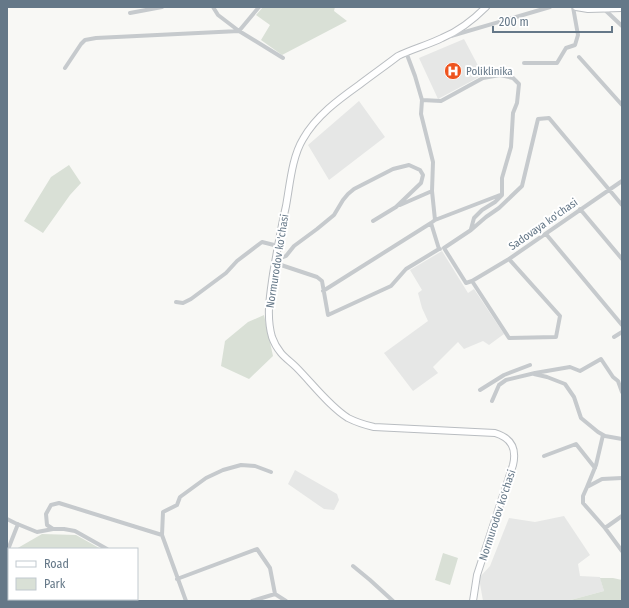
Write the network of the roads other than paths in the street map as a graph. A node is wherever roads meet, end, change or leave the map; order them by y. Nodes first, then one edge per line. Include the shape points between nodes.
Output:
1 (162, 7) edge
2 (213, 7) edge
3 (259, 7) edge
4 (486, 7) edge
5 (550, 7) edge
6 (574, 7) edge
7 (604, 8) junction
8 (622, 8) edge
9 (130, 13) dead end
10 (622, 26) edge
11 (239, 31) junction
12 (438, 40) junction
13 (406, 52) junction
14 (579, 57) dead end
15 (283, 58) dead end
16 (524, 63) dead end
17 (65, 68) dead end
18 (422, 100) junction
19 (622, 105) edge
20 (622, 181) edge
21 (609, 190) junction
22 (432, 191) junction
23 (502, 195) junction
24 (622, 205) edge
25 (396, 207) junction
26 (580, 209) junction
27 (435, 220) junction
28 (374, 221) dead end
29 (431, 223) junction
30 (471, 230) junction
31 (546, 234) junction
32 (278, 246) junction
33 (444, 248) junction
34 (439, 249) junction
35 (509, 259) junction
36 (622, 259) edge
37 (275, 262) junction
38 (472, 281) junction
39 (323, 291) junction
40 (176, 302) dead end
41 (622, 325) edge
42 (622, 332) edge
43 (614, 337) dead end
44 (530, 365) dead end
45 (533, 373) junction
46 (480, 390) dead end
47 (622, 392) edge
48 (492, 401) dead end
49 (603, 435) junction
50 (622, 439) edge
51 (544, 456) dead end
52 (595, 468) junction
53 (271, 472) dead end
54 (622, 478) edge
55 (587, 487) junction
56 (622, 516) edge
57 (7, 519) edge
58 (18, 524) junction
59 (605, 528) junction
60 (53, 529) junction
61 (162, 536) junction
62 (9, 548) edge
63 (105, 548) edge
64 (622, 551) edge
65 (353, 566) dead end
66 (178, 579) junction
67 (275, 594) junction
68 (186, 601) edge
69 (252, 601) edge
70 (286, 601) edge
71 (393, 601) edge
72 (472, 601) edge

1 - 9 street
2 - 11 street via 218,15
3 - 11 street
4 - 12 main road, Normurodov ko'chasi via 463,27
5 - 12 street
6 - 7 main road
6 - 16 street via 578,35 575,45 566,48 557,63
7 - 8 main road
7 - 10 street
11 - 15 street
11 - 17 street via 85,40
12 - 13 main road, Normurodov ko'chasi
13 - 18 street
13 - 32 main road, Normurodov ko'chasi via 337,101 308,131 295,156
14 - 19 street
18 - 22 street via 421,114 434,162
18 - 23 street via 441,101 483,78 500,75 513,78 520,84 517,103 512,113 510,147 502,178
20 - 21 street, Sadovaya ko'chasi
21 - 24 street
21 - 26 street, Sadovaya ko'chasi
21 - 30 street via 549,118 538,119 522,186
22 - 25 street
22 - 27 street
23 - 27 street
23 - 30 street via 474,218
25 - 28 street
25 - 37 street via 421,183 423,175 420,170 409,165 393,169 354,188 334,215 294,246 286,256
26 - 31 street, Sadovaya ko'chasi
26 - 36 street
27 - 29 street
29 - 34 street
29 - 39 street
30 - 33 street
31 - 35 street, Sadovaya ko'chasi
31 - 41 street
32 - 37 main road, Normurodov ko'chasi
32 - 40 street via 262,242 191,299 182,303
33 - 34 street
33 - 38 street via 466,283
34 - 39 street via 406,269 390,286 328,315
35 - 38 street, Sadovaya ko'chasi
35 - 38 street via 560,316 556,336 509,338
37 - 39 street via 317,277 322,281
37 - 72 main road, Normurodov ko'chasi via 269,309 274,344 281,354 344,415 374,427 495,433 509,440 514,456 513,465 477,575
42 - 43 street
44 - 46 street via 504,375
45 - 47 street via 570,367 580,370 601,359 618,381
45 - 48 street via 506,380 499,385
45 - 49 street via 565,384 574,397 581,418
49 - 50 street
49 - 52 street
51 - 52 street via 576,444
52 - 55 street
53 - 61 street via 255,466 241,465 206,478 180,498 177,505 162,512
54 - 55 street via 602,479
55 - 59 street via 583,503
56 - 59 street
57 - 58 street
58 - 60 street via 37,532
58 - 62 street
59 - 64 street
60 - 61 street via 47,525 46,514 51,505 59,503
60 - 63 street via 75,531
61 - 66 street
65 - 71 street
66 - 67 street via 257,549 270,568
66 - 68 street
67 - 69 street
67 - 70 street

